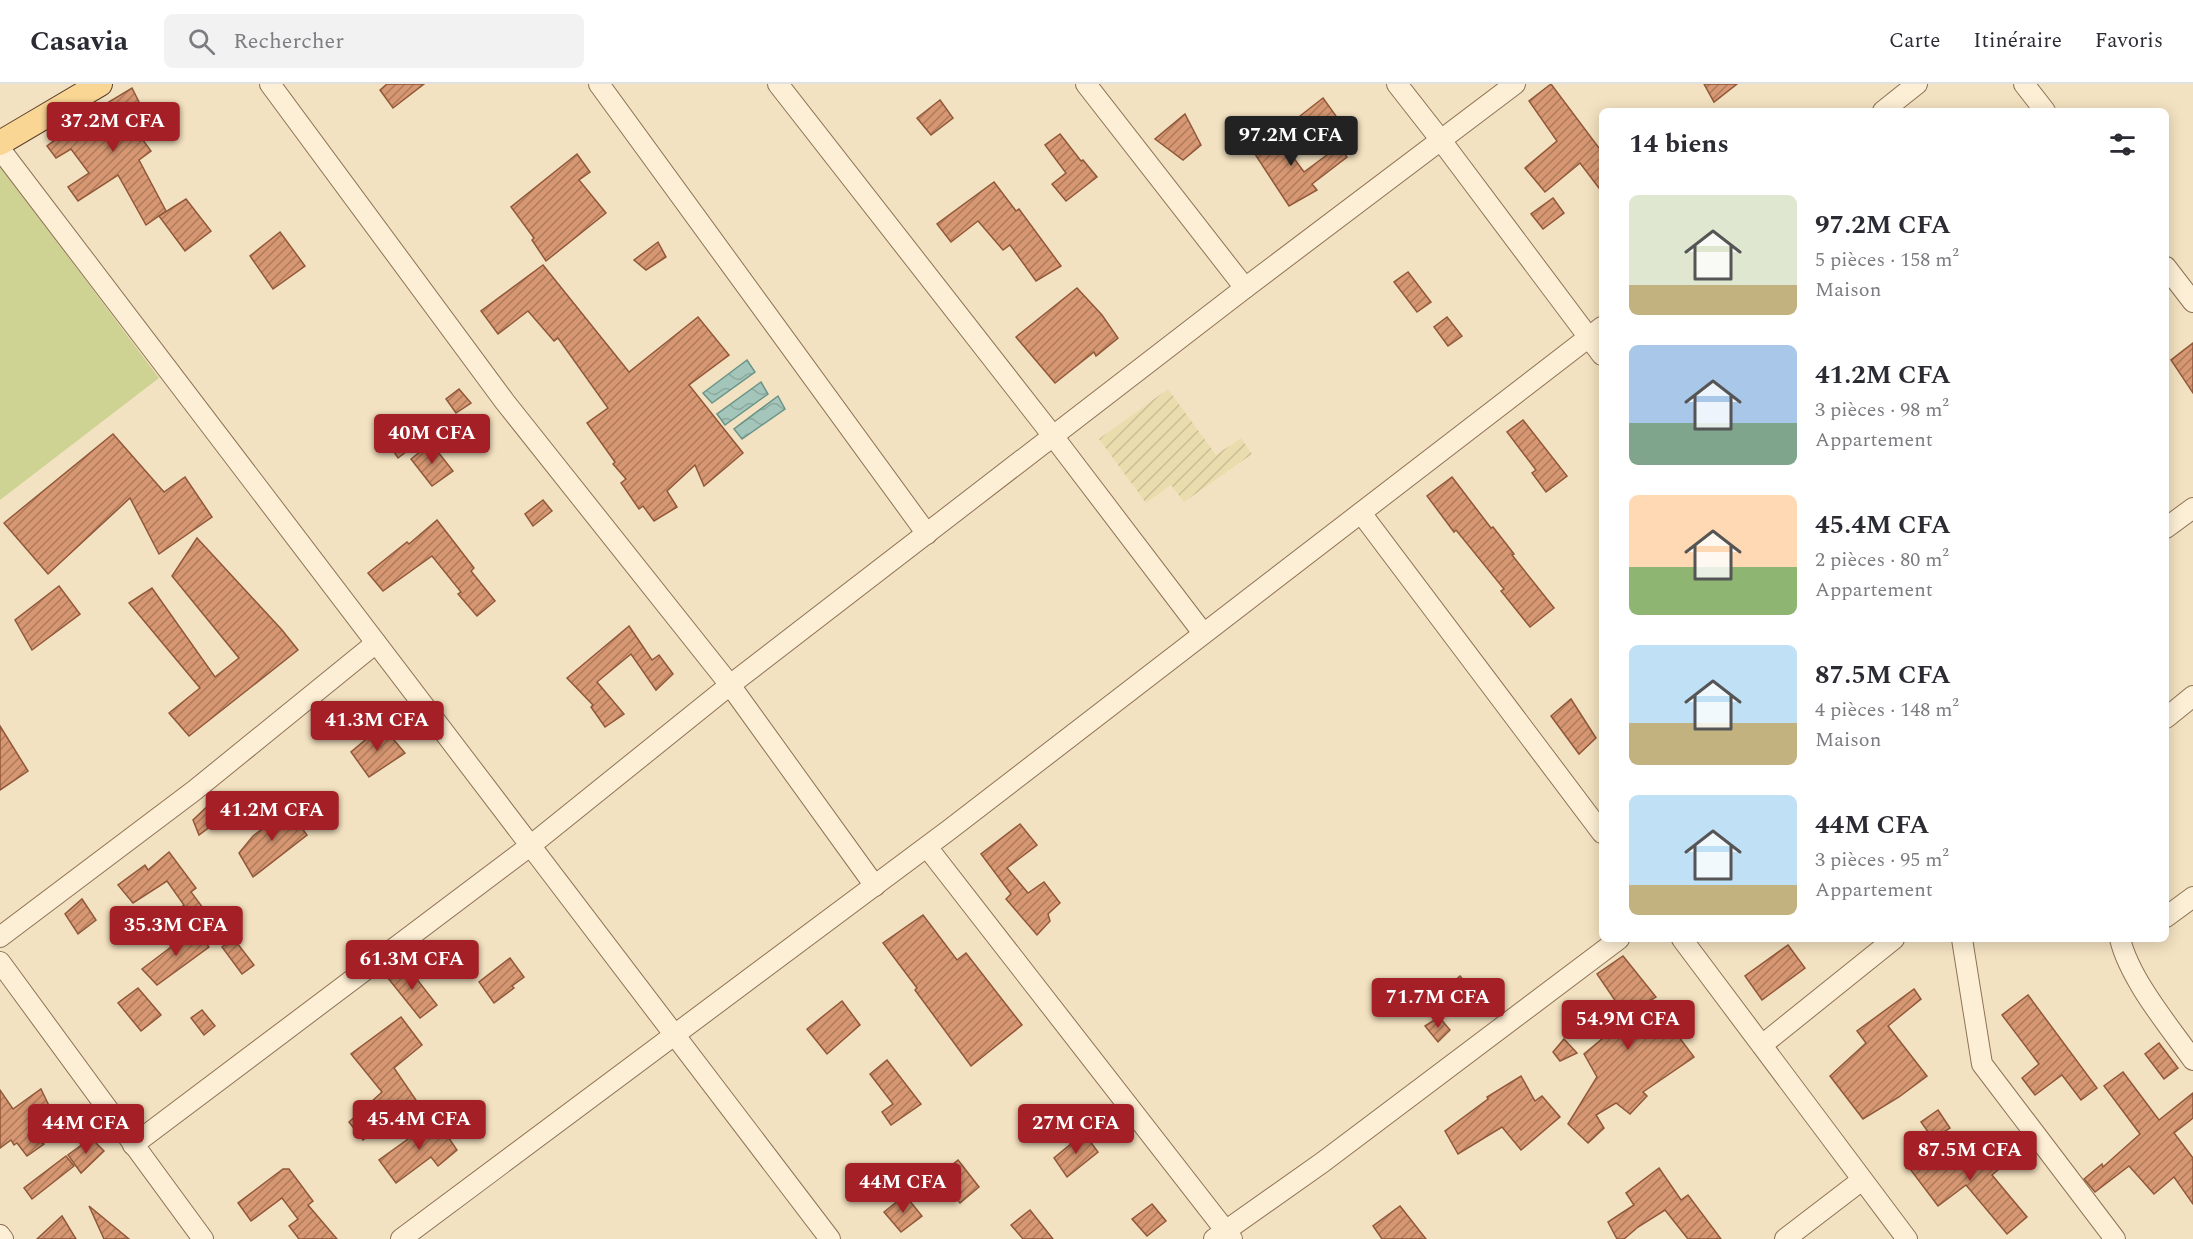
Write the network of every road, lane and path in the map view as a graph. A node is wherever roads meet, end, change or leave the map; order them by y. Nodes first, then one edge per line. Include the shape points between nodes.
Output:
1 (100, 84) edge
2 (270, 84) edge
3 (598, 84) edge
4 (778, 84) edge
5 (1086, 84) edge
6 (1397, 84) edge
7 (1515, 84) edge
8 (1917, 84) edge
9 (2024, 84) edge
10 (1887, 108) edge
11 (2043, 108) edge
12 (1440, 139) junction
13 (0, 143) edge
14 (0, 149) edge
15 (2169, 271) edge
16 (1245, 288) junction
17 (2193, 302) edge
18 (1595, 332) edge
19 (1053, 436) junction
20 (2193, 508) edge
21 (1361, 513) junction
22 (2169, 526) edge
23 (927, 534) junction
24 (1203, 633) junction
25 (376, 643) junction
26 (730, 685) junction
27 (2193, 696) edge
28 (2169, 716) edge
29 (1599, 829) edge
30 (530, 846) junction
31 (927, 847) junction
32 (875, 886) junction
33 (2193, 897) edge
34 (2169, 915) edge
35 (0, 937) edge
36 (1615, 942) edge
37 (1684, 942) edge
38 (1890, 942) edge
39 (1963, 942) edge
40 (2126, 942) edge
41 (0, 962) edge
42 (675, 1035) junction
43 (1762, 1045) junction
44 (2193, 1060) edge
45 (133, 1145) junction
46 (1862, 1180) junction
47 (1224, 1236) edge
48 (203, 1239) edge
49 (401, 1239) edge
50 (830, 1239) edge
51 (1785, 1239) edge
52 (1907, 1239) edge
53 (2115, 1239) edge

1 - 13 main road
2 - 26 street via 506,402
3 - 23 street
4 - 19 street
5 - 16 street
6 - 12 street
7 - 12 street
8 - 10 street
9 - 11 street
12 - 16 street
12 - 18 street
14 - 25 street
15 - 17 street
16 - 19 street
18 - 21 street
19 - 23 street
19 - 24 street
20 - 22 street
21 - 24 street
21 - 29 street
23 - 26 street
24 - 31 street
25 - 30 street
25 - 35 street via 195,790
26 - 30 street
26 - 32 street
27 - 28 street
30 - 42 street
30 - 45 street
31 - 32 street
31 - 47 street
32 - 42 street
33 - 34 street
36 - 47 street
37 - 43 street
38 - 43 street
39 - 53 street via 1982,1064
40 - 44 street via 2144,991
41 - 45 street
42 - 49 street
42 - 50 street
43 - 46 street
45 - 48 street
46 - 51 street
46 - 52 street

